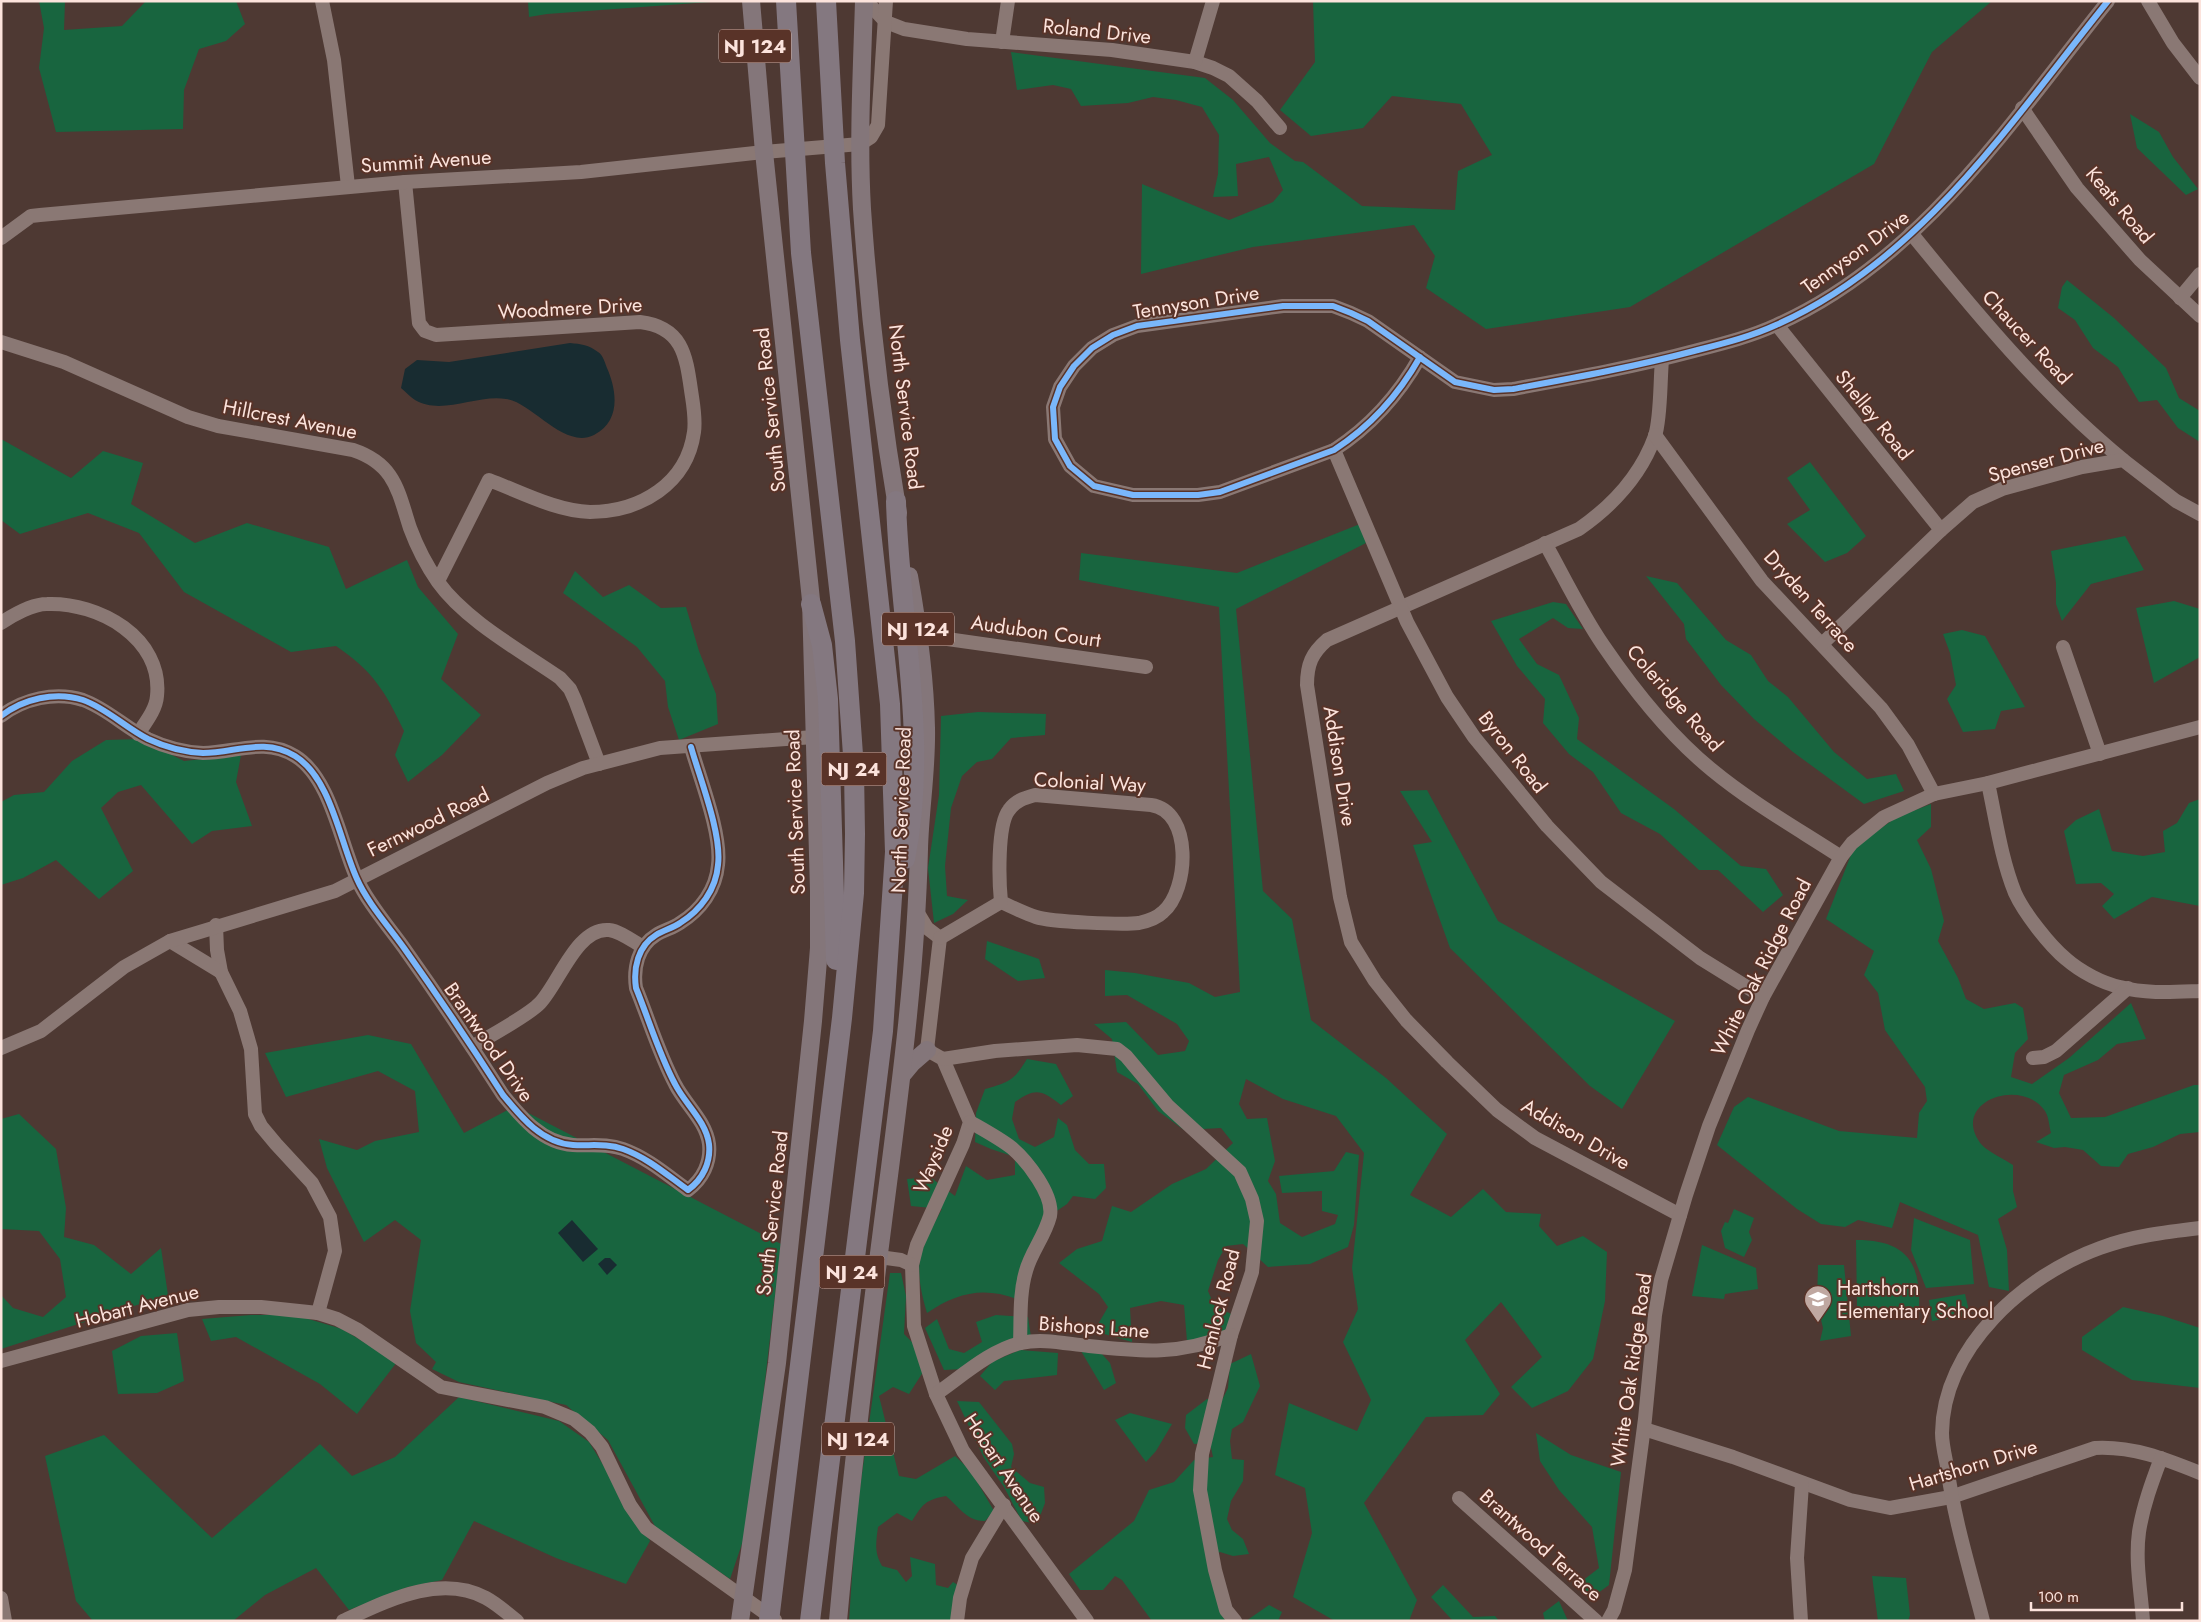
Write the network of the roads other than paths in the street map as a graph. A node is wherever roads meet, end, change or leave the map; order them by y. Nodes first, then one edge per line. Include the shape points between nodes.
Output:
1 (322, 1) edge
2 (752, 1) edge
3 (786, 1) edge
4 (826, 1) edge
5 (865, 1) edge
6 (886, 1) edge
7 (1008, 1) edge
8 (1213, 1) edge
9 (2108, 1) edge
10 (2148, 1) edge
11 (886, 22) junction
12 (1002, 42) junction
13 (1195, 62) junction
14 (2200, 78) edge
15 (2022, 108) junction
16 (1280, 128) dead end
17 (853, 144) junction
18 (772, 151) junction
19 (405, 182) junction
20 (348, 186) junction
21 (1912, 233) junction
22 (1, 238) edge
23 (2200, 274) edge
24 (2180, 298) junction
25 (2200, 316) edge
26 (1777, 325) junction
27 (1, 342) edge
28 (1420, 357) junction
29 (1662, 360) junction
30 (1655, 435) junction
31 (1334, 450) junction
32 (2122, 460) junction
33 (896, 501) junction
34 (2200, 514) edge
35 (1941, 530) junction
36 (1545, 543) junction
37 (438, 581) junction
38 (811, 604) junction
39 (1401, 606) junction
40 (1, 623) edge
41 (919, 635) junction
42 (1822, 644) junction
43 (2063, 647) dead end
44 (1146, 667) dead end
45 (3, 712) edge
46 (2200, 727) edge
47 (138, 734) junction
48 (814, 736) junction
49 (691, 747) junction
50 (2100, 754) junction
51 (599, 764) junction
52 (1988, 783) junction
53 (1934, 794) junction
54 (1841, 857) junction
55 (357, 880) junction
56 (1001, 902) junction
57 (918, 913) junction
58 (892, 922) junction
59 (216, 926) junction
60 (940, 938) junction
61 (170, 941) junction
62 (644, 947) junction
63 (221, 972) junction
64 (2128, 988) junction
65 (2200, 991) edge
66 (1763, 997) junction
67 (472, 1047) junction
68 (1, 1048) edge
69 (927, 1050) junction
70 (2033, 1058) dead end
71 (943, 1059) junction
72 (902, 1075) junction
73 (833, 1100) junction
74 (970, 1122) junction
75 (1680, 1215) junction
76 (2200, 1228) edge
77 (879, 1257) junction
78 (912, 1265) junction
79 (318, 1313) junction
80 (1231, 1335) junction
81 (1020, 1343) junction
82 (1, 1361) edge
83 (936, 1394) junction
84 (1644, 1429) junction
85 (2161, 1458) junction
86 (2200, 1473) edge
87 (1802, 1484) junction
88 (1951, 1497) junction
89 (1459, 1498) dead end
90 (1004, 1505) junction
91 (1, 1598) edge
92 (757, 1609) edge
93 (6, 1621) edge
94 (343, 1621) edge
95 (517, 1621) edge
96 (740, 1621) edge
97 (776, 1621) edge
98 (810, 1621) edge
99 (838, 1621) edge
100 (957, 1621) edge
101 (1087, 1621) edge
102 (1235, 1621) edge
103 (1596, 1621) edge
104 (1608, 1621) edge
105 (1801, 1621) edge
106 (1983, 1621) edge
107 (2143, 1621) edge

1 - 20 street via 334,60
2 - 18 main road, South Service Road / NJ 124
3 - 73 highway, NJ 24 via 801,253 845,640 854,769 854,893
4 - 58 highway, NJ 24 via 842,255 890,704 895,832
5 - 11 street
5 - 17 main road, North Service Road / NJ 124
6 - 11 street
7 - 12 street
8 - 13 street
9 - 15 street, Tennyson Drive
10 - 14 street via 2173,43
11 - 12 street, Roland Drive via 904,29
11 - 17 street via 878,125 871,137
12 - 13 street, Roland Drive via 1112,50
13 - 16 street, Roland Drive via 1230,76
15 - 21 street, Tennyson Drive via 1938,210
15 - 24 street, Keats Road via 2077,188 2140,260
17 - 18 street, Summit Avenue
17 - 33 main road, North Service Road / NJ 124
18 - 19 street, Summit Avenue via 581,172
18 - 38 main road, South Service Road / NJ 124
19 - 20 street, Summit Avenue
19 - 37 street, Woodmere Drive via 420,323 425,331 436,335 650,323 669,332 683,350 694,413 694,432 689,450 676,475 655,494 630,507 605,511 566,509 489,480
20 - 22 street, Summit Avenue via 31,216
21 - 26 street, Tennyson Drive via 1832,294
21 - 32 street, Chaucer Road via 1986,325
23 - 24 street
24 - 25 street, Keats Road
26 - 29 street, Tennyson Drive
26 - 35 street, Shelley Road
27 - 37 street, Hillcrest Avenue via 64,362 195,419 218,426 346,448 374,460 398,487 418,547
28 - 29 street, Tennyson Drive via 1455,382 1494,390 1513,390
28 - 31 street, Tennyson Drive via 1379,414
28 - 31 street, Tennyson Drive via 1368,321 1333,306 1273,307 1137,326 1113,335 1092,348 1074,366 1060,387 1053,407 1055,439 1070,466 1094,486 1133,495 1220,492
29 - 30 street, Addison Drive
30 - 36 street, Addison Drive via 1622,492 1601,514 1579,529
30 - 42 street, Dryden Terrace via 1762,581
31 - 39 street, Byron Road
32 - 34 street, Spenser Drive via 2176,501
32 - 35 street, Spenser Drive via 2082,467 2002,489 1973,502
33 - 41 main road, North Service Road / NJ 124
33 - 58 highway via 897,554 914,718 914,786
35 - 42 street, Spenser Drive
36 - 39 street, Addison Drive
36 - 54 street, Coleridge Road via 1602,644 1671,730 1711,770
37 - 51 street, Hillcrest Avenue via 465,611 560,678 570,689
38 - 48 main road, South Service Road / NJ 124
38 - 73 highway via 822,645 828,699 837,933
39 - 66 street, Byron Road via 1447,697 1474,737 1547,826 1601,882 1636,911 1700,958
39 - 75 street, Addison Drive via 1327,640 1316,650 1307,670 1340,897 1351,942 1375,981 1406,1020 1498,1110 1536,1138
40 - 47 street via 45,604 60,604 101,615 137,637 154,664 157,690 154,708
41 - 44 street, Audubon Court
41 - 57 main road, North Service Road / NJ 124 via 926,728
42 - 53 street, Dryden Terrace via 1895,726
43 - 50 street
45 - 47 street, Brantwood Drive via 21,702 41,698 83,700
46 - 50 street, White Oak Ridge Road
47 - 55 street, Brantwood Drive via 174,749 192,752 268,746 296,756 307,765 324,792
48 - 49 street, Fernwood Road
48 - 92 main road, South Service Road / NJ 124 via 819,948 777,1363
49 - 51 street, Fernwood Road via 660,748
49 - 62 street via 717,840 717,872 709,894 694,914 657,934
50 - 52 street, White Oak Ridge Road
51 - 55 street, Fernwood Road via 547,783
52 - 53 street, White Oak Ridge Road
52 - 64 street via 2005,866 2016,896 2066,959 2094,977
53 - 54 street, White Oak Ridge Road via 1884,816 1852,843
54 - 66 street, White Oak Ridge Road
55 - 59 street, Fernwood Road via 314,898
55 - 67 street, Brantwood Drive
56 - 56 street, Colonial Way via 1037,918 1125,924 1152,919 1169,907 1178,885 1182,858 1179,829 1169,813 1158,806 1035,795 1023,799 1015,803 1003,820 999,880
56 - 60 street
57 - 60 street via 927,928
57 - 72 main road, North Service Road / NJ 124
58 - 98 highway, NJ 24 via 883,1031
59 - 61 street, Fernwood Road
59 - 63 street
60 - 69 street
61 - 63 street
61 - 68 street, Fernwood Road via 124,967 41,1032
62 - 67 street via 612,930 590,936 572,954 540,1004
62 - 67 street, Brantwood Drive via 635,967 636,988 674,1082 701,1122 709,1141 705,1171 688,1190 642,1157 621,1148 571,1145 555,1141 536,1130 503,1095
63 - 79 street via 246,1029 251,1049 255,1114 276,1144 312,1182 330,1217 335,1251
64 - 65 street via 2155,992
64 - 70 street via 2056,1052
66 - 75 street, White Oak Ridge Road via 1724,1084
69 - 71 street
69 - 72 main road
71 - 74 street, Wayside
71 - 80 street, Hemlock Road via 995,1051 1084,1045 1117,1049 1126,1056 1168,1106 1240,1172 1252,1199 1257,1221 1252,1272
72 - 77 main road, North Service Road / NJ 124
73 - 92 highway, NJ 24
74 - 78 street, Wayside via 917,1246
74 - 81 street via 1012,1148 1039,1180 1048,1198 1050,1214 1044,1234 1031,1257 1022,1290
75 - 84 street, White Oak Ridge Road via 1655,1315
76 - 88 street via 2154,1233 2069,1261 2027,1288 1989,1324 1963,1360 1948,1396 1942,1433
77 - 78 street
77 - 99 main road, North Service Road / NJ 124
78 - 83 street, Hobart Avenue via 914,1326
79 - 82 street, Hobart Avenue via 262,1307 188,1310
79 - 92 street, Hobart Avenue via 358,1330 441,1387 545,1407 574,1419 602,1447 630,1505 646,1528
80 - 81 street, Bishops Lane via 1200,1346 1164,1351 1046,1341
80 - 102 street, Hemlock Road via 1202,1454 1200,1490 1214,1570 1226,1610
81 - 83 street, Bishops Lane via 993,1355
83 - 90 street, Hobart Avenue via 963,1451
84 - 87 street, Hartshorn Drive via 1733,1457
84 - 104 street, White Oak Ridge Road via 1625,1570
85 - 86 street, Hartshorn Drive
85 - 88 street, Hartshorn Drive via 2115,1447 2095,1448
85 - 107 street via 2145,1500 2139,1532
87 - 88 street, Hartshorn Drive via 1850,1500 1890,1508
87 - 105 street via 1797,1558
88 - 106 street
89 - 103 street, Brantwood Terrace
90 - 100 street via 972,1558
90 - 101 street, Hobart Avenue
91 - 93 street
92 - 96 main road, South Service Road / NJ 124
92 - 97 street, Hobart Avenue
94 - 95 street via 397,1597 428,1589 469,1592 484,1597

